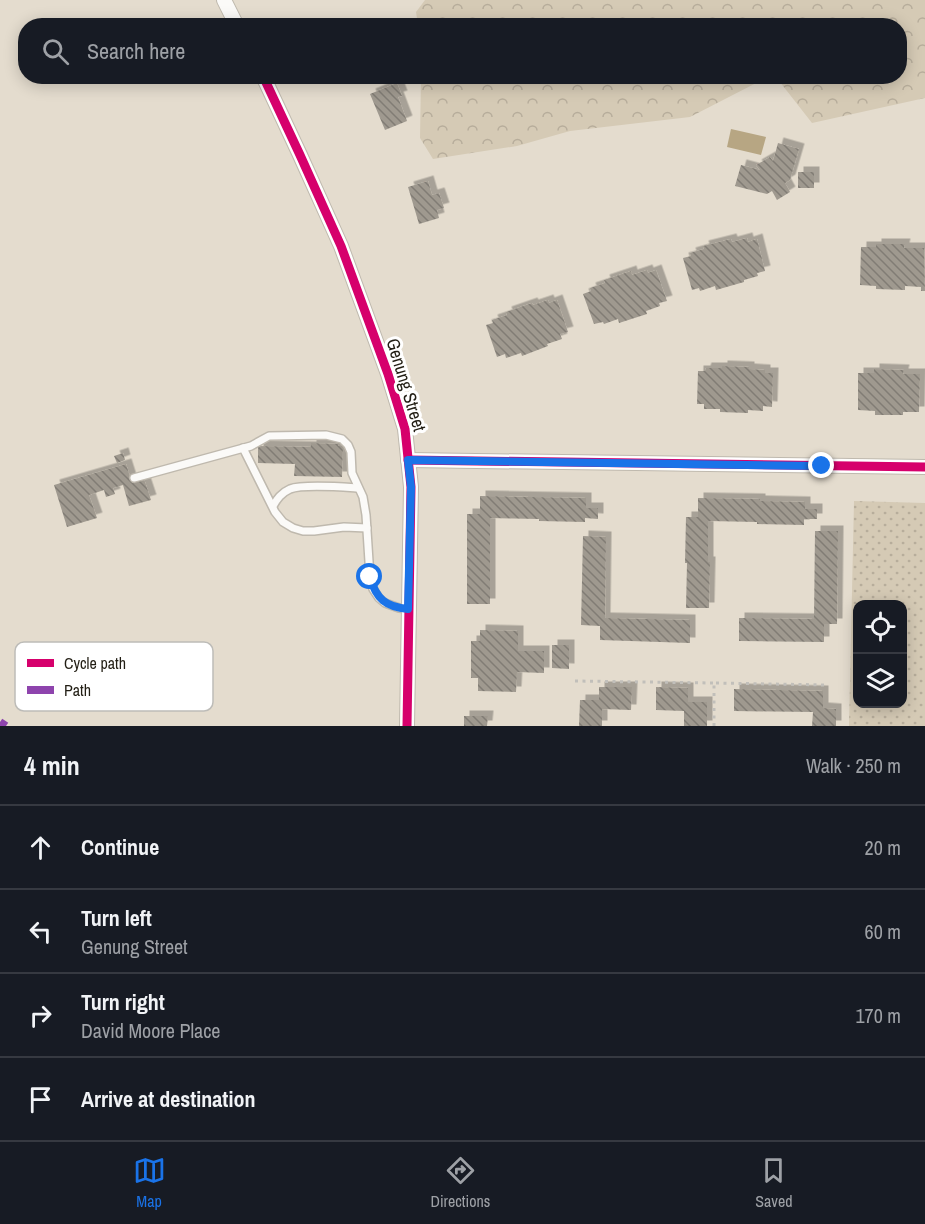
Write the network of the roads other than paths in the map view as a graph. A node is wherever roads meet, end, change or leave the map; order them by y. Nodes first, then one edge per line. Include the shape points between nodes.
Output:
1 (224, 0) edge
2 (233, 18) edge
3 (266, 84) edge
4 (243, 448) junction
5 (408, 460) junction
6 (925, 467) edge
7 (134, 478) dead end
8 (358, 488) junction
9 (273, 506) junction
10 (367, 528) junction
11 (408, 609) junction
12 (407, 726) edge

1 - 2 street
3 - 5 street, Genung Street via 345,257 399,408
4 - 7 lane
4 - 8 lane via 268,436 326,435 342,439 351,452 352,473
4 - 9 lane
5 - 6 street
5 - 11 street, Genung Street
8 - 9 lane via 295,488 282,494
8 - 10 lane
9 - 10 lane via 283,522 303,531
10 - 11 lane via 373,589 385,603
11 - 12 street, Genung Street

